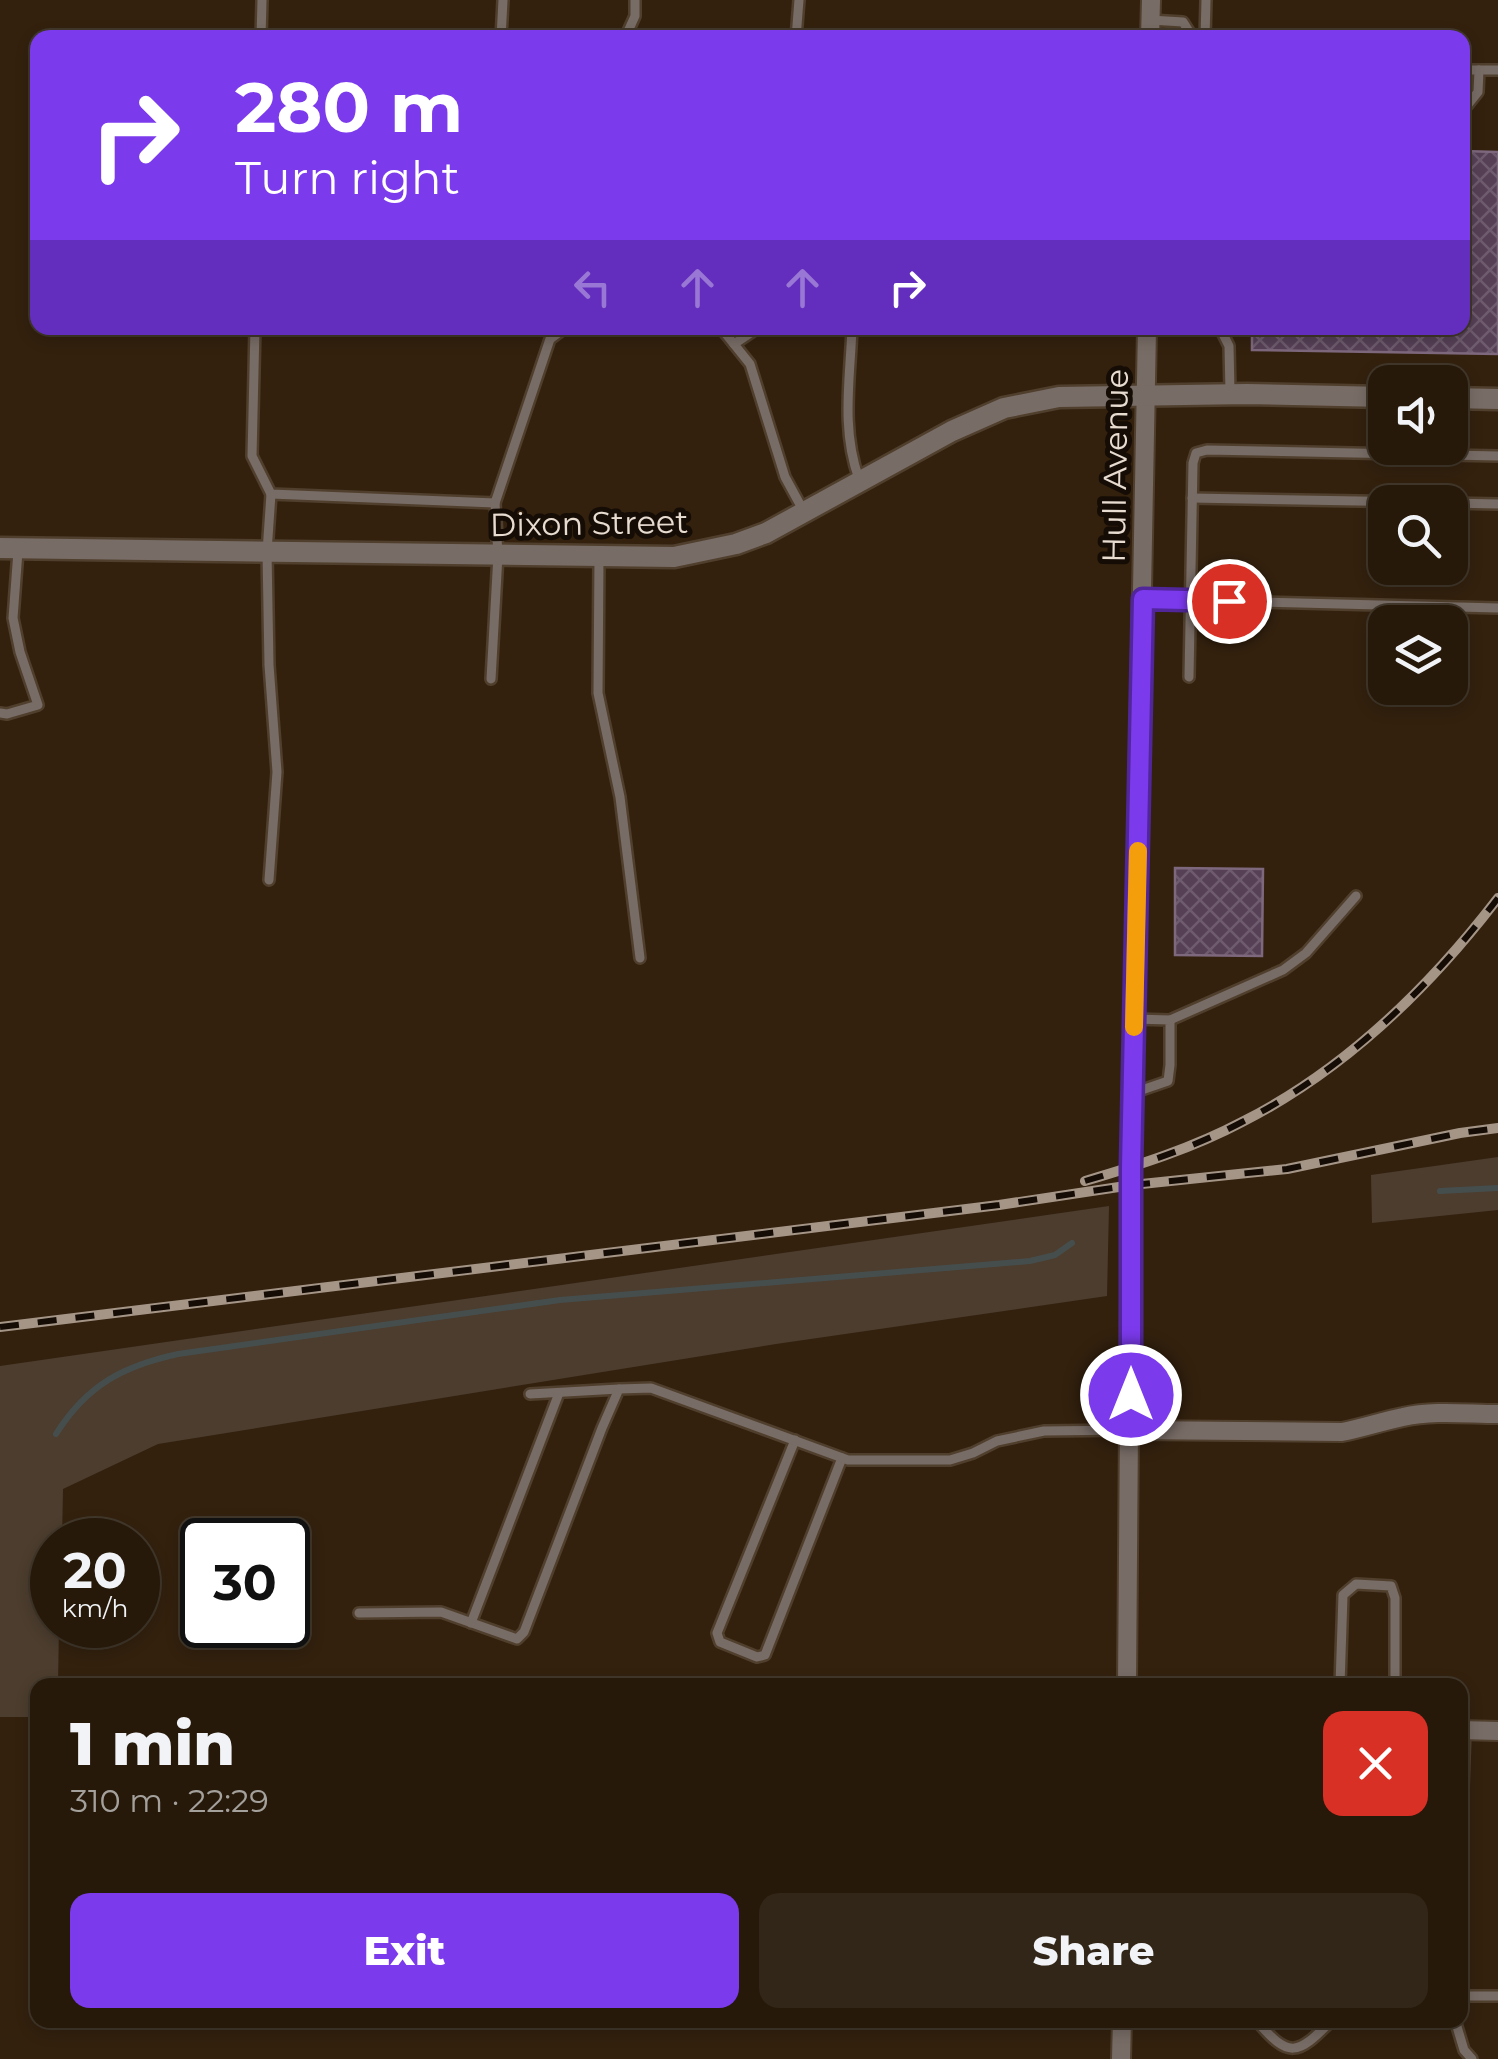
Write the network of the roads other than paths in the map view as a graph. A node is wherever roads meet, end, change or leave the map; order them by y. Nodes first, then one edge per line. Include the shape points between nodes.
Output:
1 (262, 0) edge
2 (503, 0) edge
3 (635, 0) edge
4 (799, 0) edge
5 (1151, 0) edge
6 (1206, 0) edge
7 (1150, 29) edge
8 (261, 30) edge
9 (501, 30) edge
10 (629, 30) edge
11 (797, 30) edge
12 (1188, 30) edge
13 (1206, 30) edge
14 (1470, 70) edge
15 (1479, 70) junction
16 (1498, 70) edge
17 (1470, 102) edge
18 (255, 335) edge
19 (554, 335) edge
20 (727, 335) edge
21 (748, 335) edge
22 (852, 335) edge
23 (1147, 335) edge
24 (1224, 335) edge
25 (734, 344) junction
26 (1230, 394) junction
27 (1146, 395) junction
28 (1368, 397) edge
29 (1468, 398) edge
30 (1498, 399) edge
31 (1368, 450) edge
32 (1468, 454) edge
33 (1498, 456) edge
34 (860, 482) junction
35 (272, 494) junction
36 (1192, 498) junction
37 (1368, 501) edge
38 (495, 503) junction
39 (1468, 503) edge
40 (1498, 504) edge
41 (804, 512) junction
42 (9, 548) edge
43 (266, 552) junction
44 (498, 555) junction
45 (599, 557) junction
46 (1143, 599) junction
47 (1191, 600) junction
48 (1498, 608) edge
49 (1190, 678) dead end
50 (490, 679) dead end
51 (0, 714) edge
52 (269, 880) dead end
53 (1356, 896) dead end
54 (640, 958) dead end
55 (1134, 1018) junction
56 (1170, 1020) junction
57 (1133, 1093) junction
58 (619, 1389) junction
59 (559, 1392) junction
60 (530, 1394) dead end
61 (1498, 1414) edge
62 (1131, 1430) junction
63 (794, 1440) junction
64 (842, 1458) junction
65 (358, 1613) dead end
66 (471, 1623) junction
67 (1127, 1678) edge
68 (1340, 1678) edge
69 (1395, 1678) edge
70 (1468, 1730) edge
71 (1498, 1731) edge
72 (1468, 1996) edge
73 (1498, 1996) edge
74 (1122, 2028) edge
75 (1262, 2028) edge
76 (1323, 2028) edge
77 (1457, 2028) edge
78 (1122, 2059) edge
79 (1472, 2059) edge

1 - 8 lane
2 - 9 lane
3 - 10 lane
4 - 11 lane
5 - 7 street
6 - 13 lane
7 - 12 lane via 1183,22
14 - 15 lane
15 - 16 lane
15 - 17 lane
18 - 35 lane via 252,456
19 - 38 lane
20 - 25 lane
21 - 25 lane
22 - 34 lane via 847,431
23 - 27 street, Hull Avenue
24 - 26 lane
25 - 41 lane via 750,364 785,477
26 - 27 street, Dixon Street
26 - 28 street, Dixon Street
27 - 34 street, Dixon Street via 1059,397 1004,408
27 - 46 street, Hull Avenue
29 - 30 street
31 - 36 lane via 1207,450 1192,462
32 - 33 lane
34 - 41 street, Dixon Street
35 - 38 lane
35 - 43 lane
36 - 37 lane
36 - 47 lane
38 - 44 lane
39 - 40 lane
41 - 45 street, Dixon Street via 736,544 674,557
42 - 43 street, Dixon Street
42 - 51 lane via 13,618 38,705
43 - 44 street, Dixon Street
43 - 52 lane via 277,772
44 - 45 street, Dixon Street
44 - 50 lane
45 - 54 lane via 598,693 620,797
46 - 47 lane
46 - 55 street, Hull Avenue
47 - 48 lane
47 - 49 lane
53 - 56 lane via 1282,970
55 - 56 lane
55 - 57 street, Hull Avenue
56 - 57 lane via 1168,1081
57 - 62 street, Hull Avenue
58 - 59 lane
58 - 63 lane via 650,1388
58 - 66 lane via 524,1632 516,1639
59 - 60 lane
59 - 66 lane
61 - 62 street via 1404,1416 1342,1432
62 - 64 lane via 1044,1431 950,1460
62 - 67 street, Hull Avenue
63 - 64 lane
63 - 64 lane via 718,1633 720,1642 756,1657 766,1655
65 - 66 lane via 441,1612
68 - 69 lane via 1344,1596 1356,1584 1391,1586
70 - 71 street
72 - 73 lane
74 - 78 street
75 - 76 lane via 1289,2050 1300,2049
77 - 79 lane

